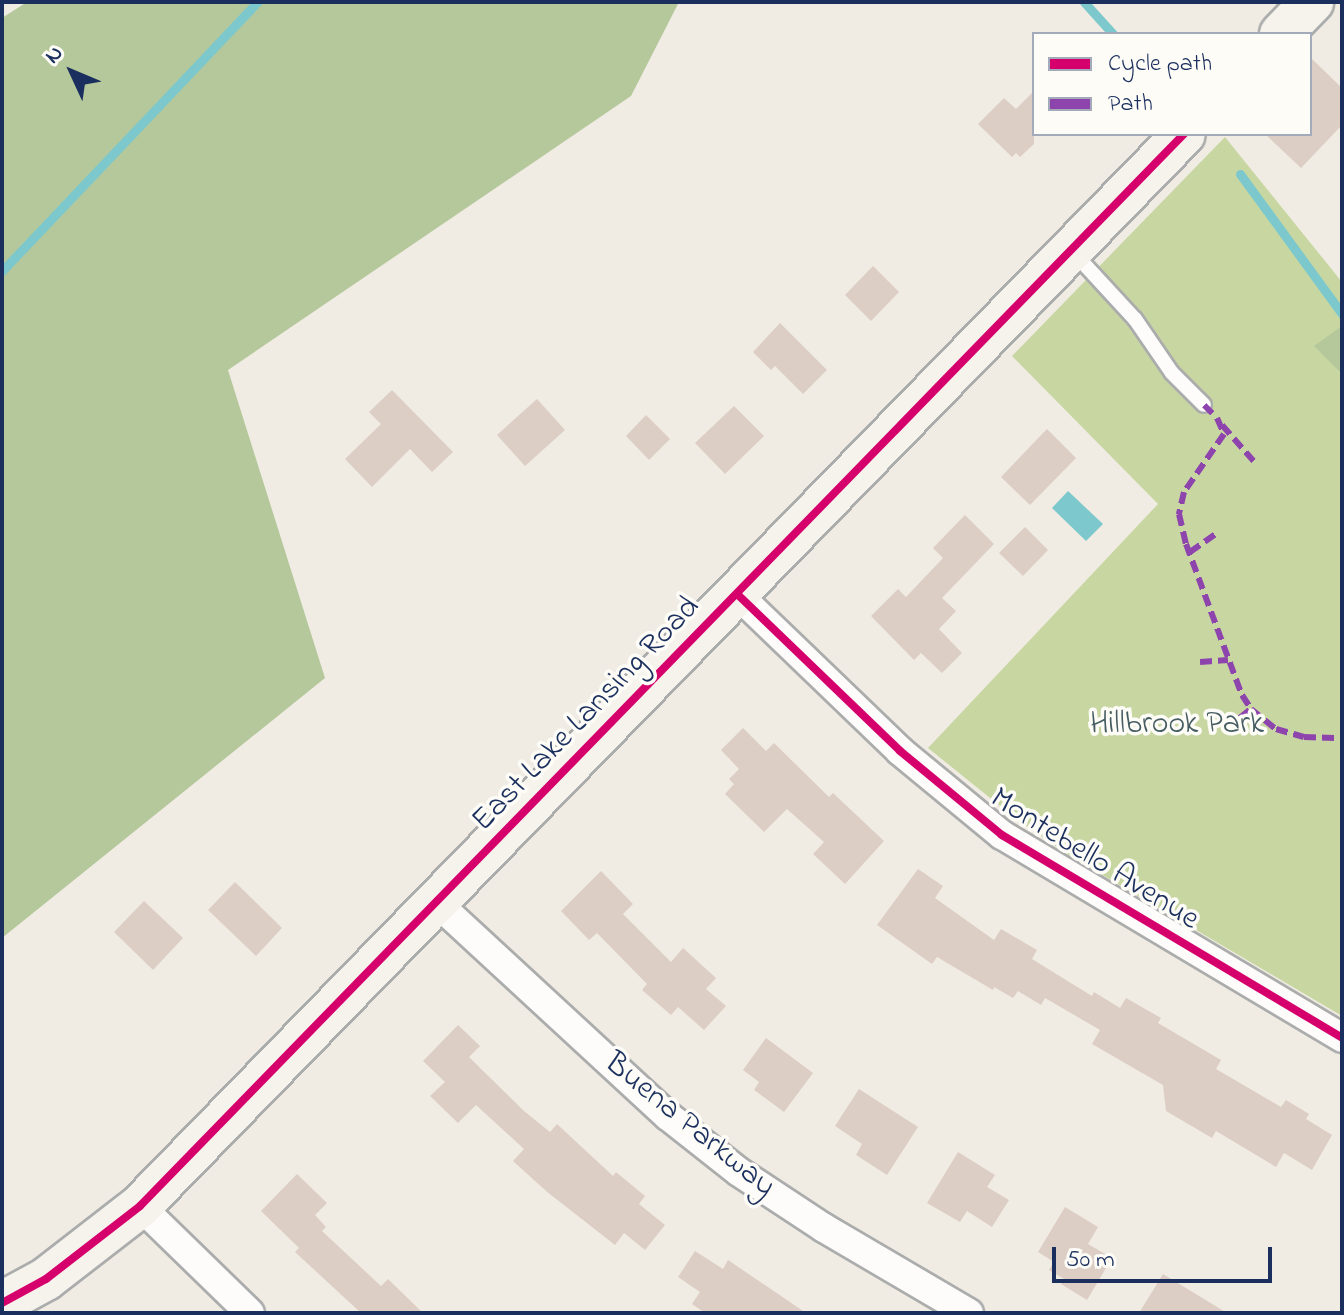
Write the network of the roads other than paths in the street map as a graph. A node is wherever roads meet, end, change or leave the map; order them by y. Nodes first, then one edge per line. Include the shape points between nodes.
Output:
1 (1312, 2) edge
2 (1283, 32) edge
3 (1182, 136) edge
4 (1071, 250) junction
5 (1204, 405) dead end
6 (737, 594) junction
7 (437, 903) junction
8 (1342, 1038) edge
9 (140, 1206) junction
10 (2, 1303) edge
11 (250, 1313) edge
12 (969, 1313) edge

1 - 2 street
3 - 4 street, East Lake Lansing Road
4 - 5 lane
4 - 6 street, East Lake Lansing Road
6 - 7 street, East Lake Lansing Road
6 - 8 street, Montebello Avenue via 900,751 1002,835
7 - 9 street, East Lake Lansing Road
7 - 12 street, Buena Parkway via 668,1116 739,1172
9 - 10 street, East Lake Lansing Road via 46,1279
9 - 11 street

